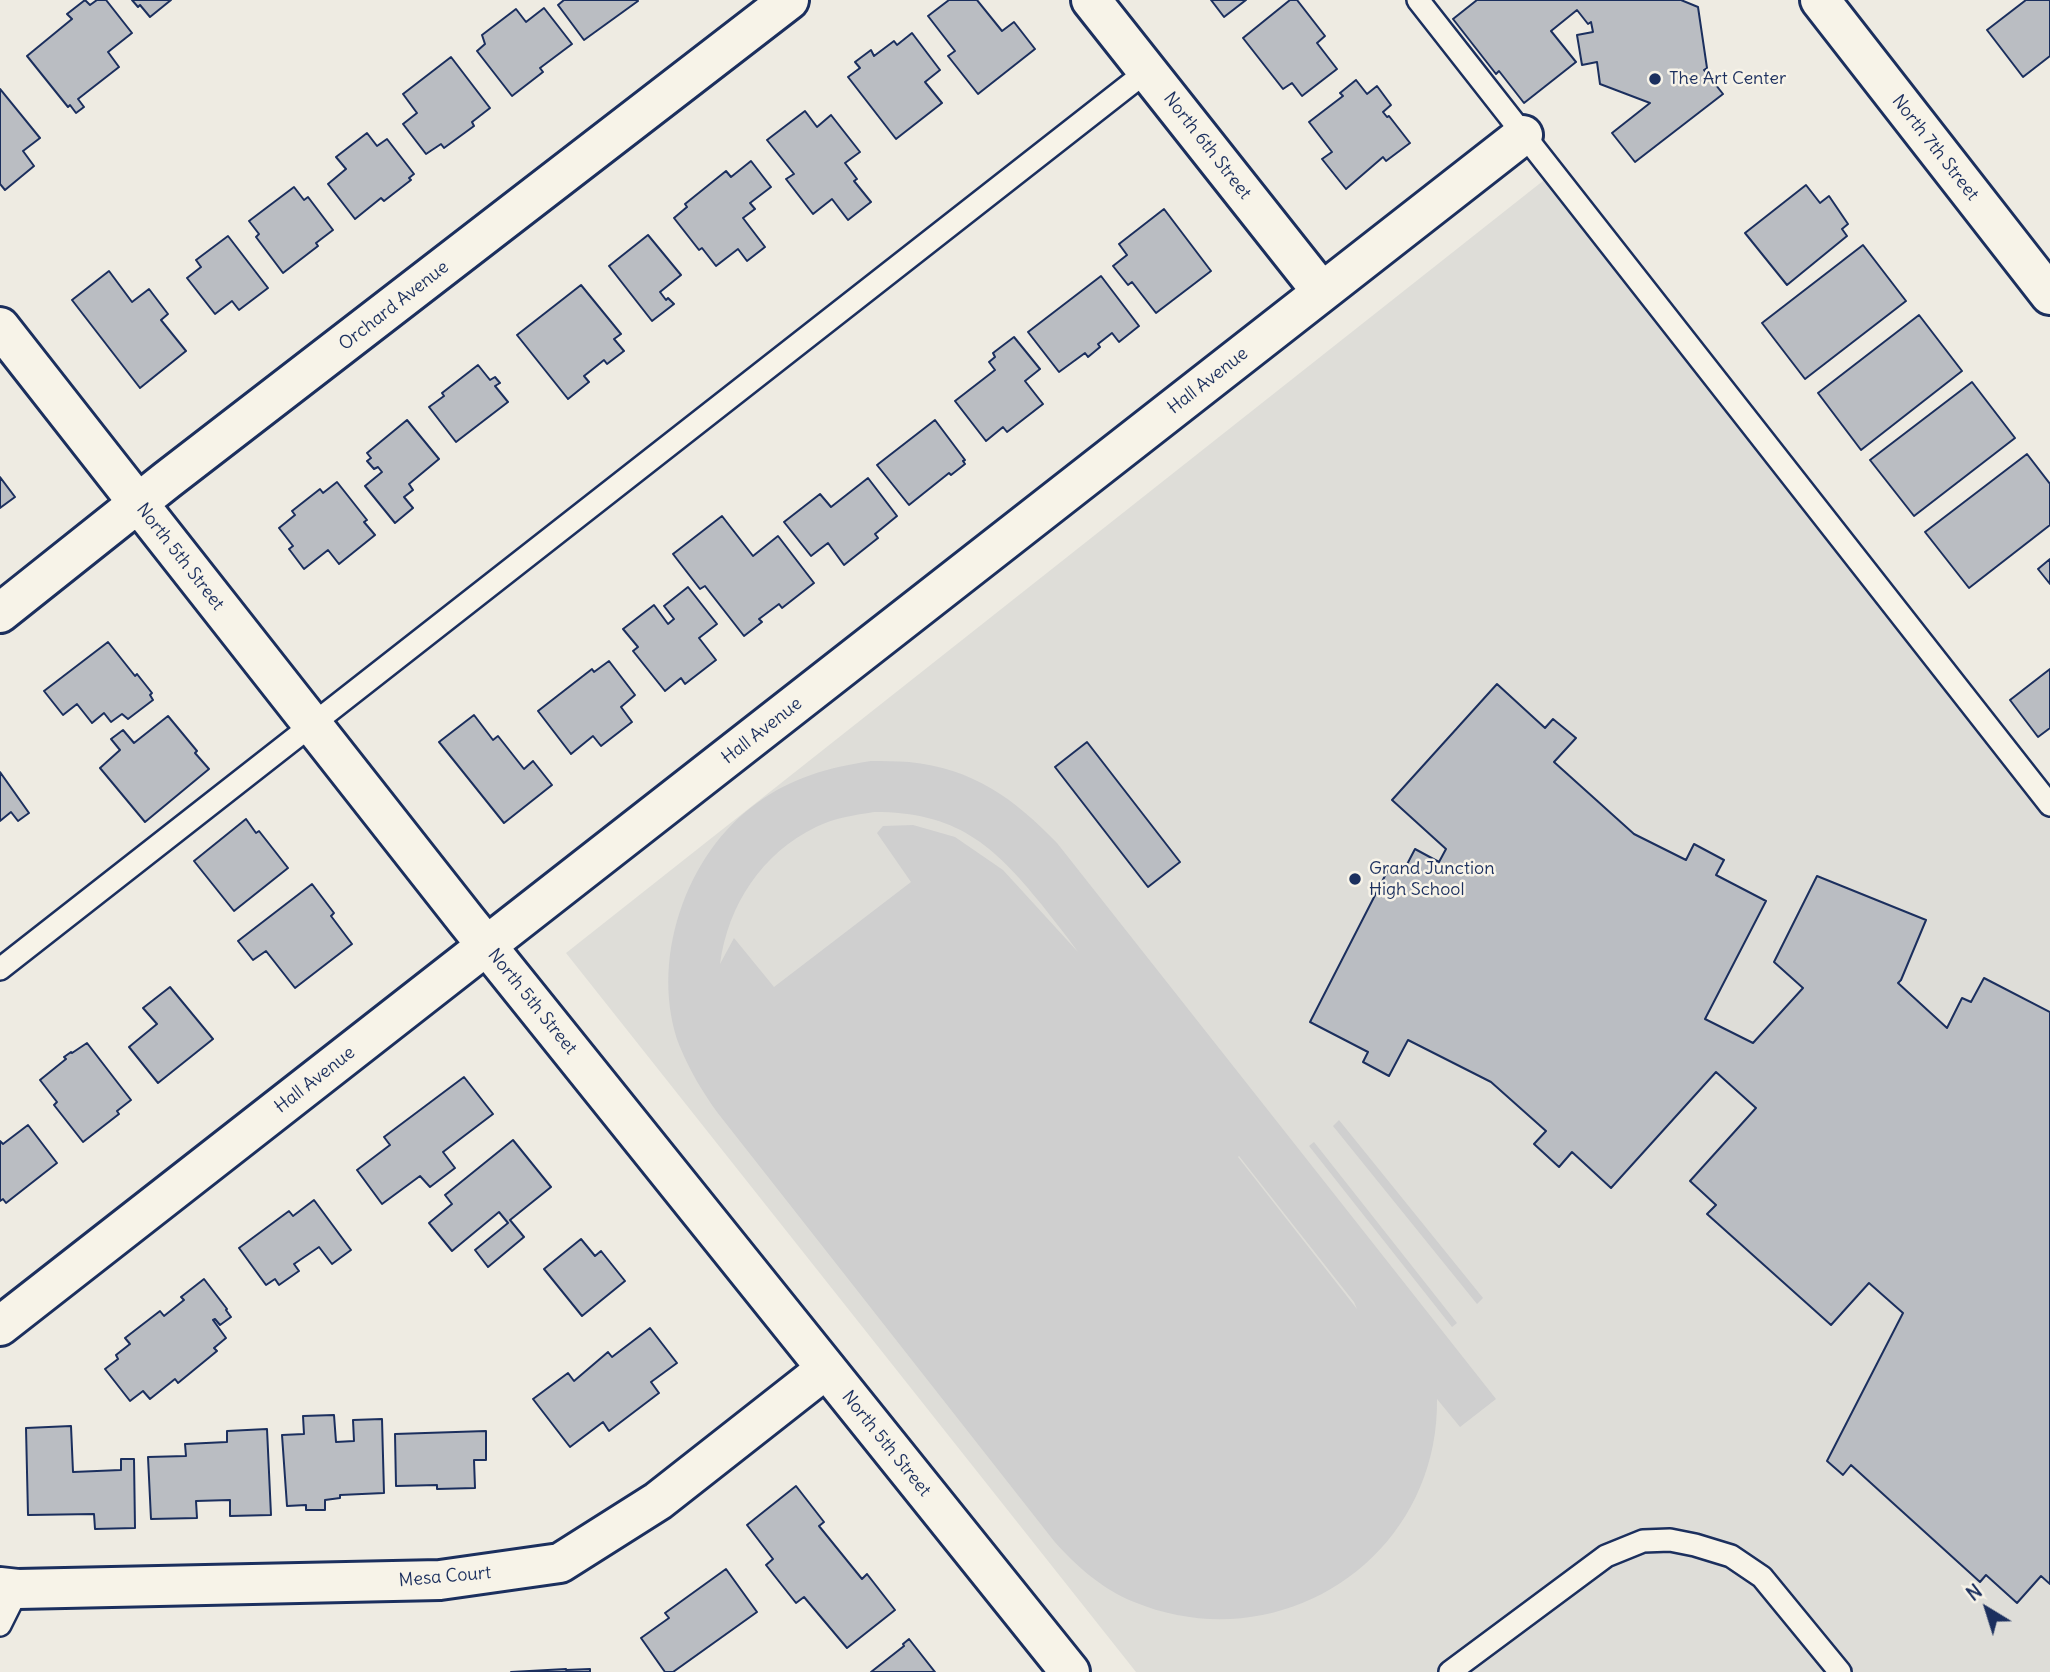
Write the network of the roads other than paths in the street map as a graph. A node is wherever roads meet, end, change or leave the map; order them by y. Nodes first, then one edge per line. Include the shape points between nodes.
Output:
1 (789, 0) edge
2 (1091, 0) edge
3 (1418, 0) edge
4 (1820, 0) edge
5 (1147, 71) junction
6 (1523, 135) junction
7 (1322, 292) junction
8 (2050, 295) edge
9 (0, 327) edge
10 (138, 503) junction
11 (0, 613) edge
12 (312, 724) junction
13 (2050, 805) edge
14 (487, 946) junction
15 (0, 969) edge
16 (0, 1326) edge
17 (825, 1369) junction
18 (9, 1588) edge
19 (0, 1625) edge
20 (1070, 1672) edge
21 (1450, 1672) edge
22 (1840, 1672) edge

1 - 10 street, Orchard Avenue
2 - 5 street, North 6th Street
3 - 6 lane
4 - 8 street, North 7th Street
5 - 7 street, North 6th Street
5 - 12 lane
6 - 7 street, Hall Avenue
6 - 13 lane
7 - 14 street, Hall Avenue
9 - 10 street, North 5th Street
10 - 11 street, Orchard Avenue
10 - 12 street, North 5th Street
12 - 14 street, North 5th Street
12 - 15 lane
14 - 16 street, Hall Avenue
14 - 17 street, North 5th Street
17 - 18 street, Mesa Court via 658,1501 560,1563 440,1580
17 - 20 street, North 5th Street
18 - 19 lane
21 - 22 lane via 1606,1556 1643,1541 1670,1540 1731,1556 1762,1577

